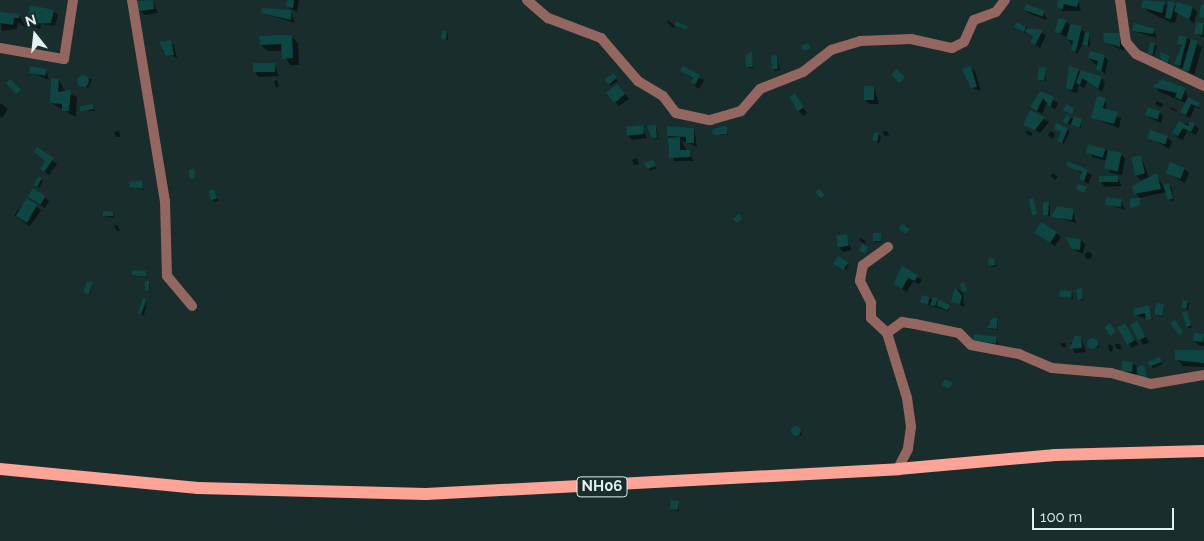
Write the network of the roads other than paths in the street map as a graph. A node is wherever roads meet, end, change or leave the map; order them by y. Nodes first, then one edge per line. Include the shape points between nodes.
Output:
1 (73, 0) edge
2 (132, 0) edge
3 (527, 0) edge
4 (1004, 0) edge
5 (1120, 0) edge
6 (0, 48) edge
7 (1204, 86) edge
8 (888, 247) dead end
9 (192, 306) dead end
10 (888, 332) junction
11 (1204, 375) edge
12 (1204, 451) edge
13 (898, 469) junction
14 (0, 470) edge

1 - 6 street via 64,59
2 - 9 street via 165,201 167,276
3 - 4 street via 548,18 601,38 638,81 663,96 676,113 710,120 741,111 760,89 803,72 831,50 860,41 911,38 952,48 964,42 974,20 996,12
5 - 7 street via 1126,42 1136,54
8 - 10 street via 864,265 860,281 871,303 871,318
10 - 11 street via 902,322 915,324 959,333 971,345 1019,354 1052,368 1111,373 1151,384
10 - 13 street via 911,427 908,449
12 - 13 main road, NH06 via 1055,455
13 - 14 main road, NH06 via 426,494 198,488

